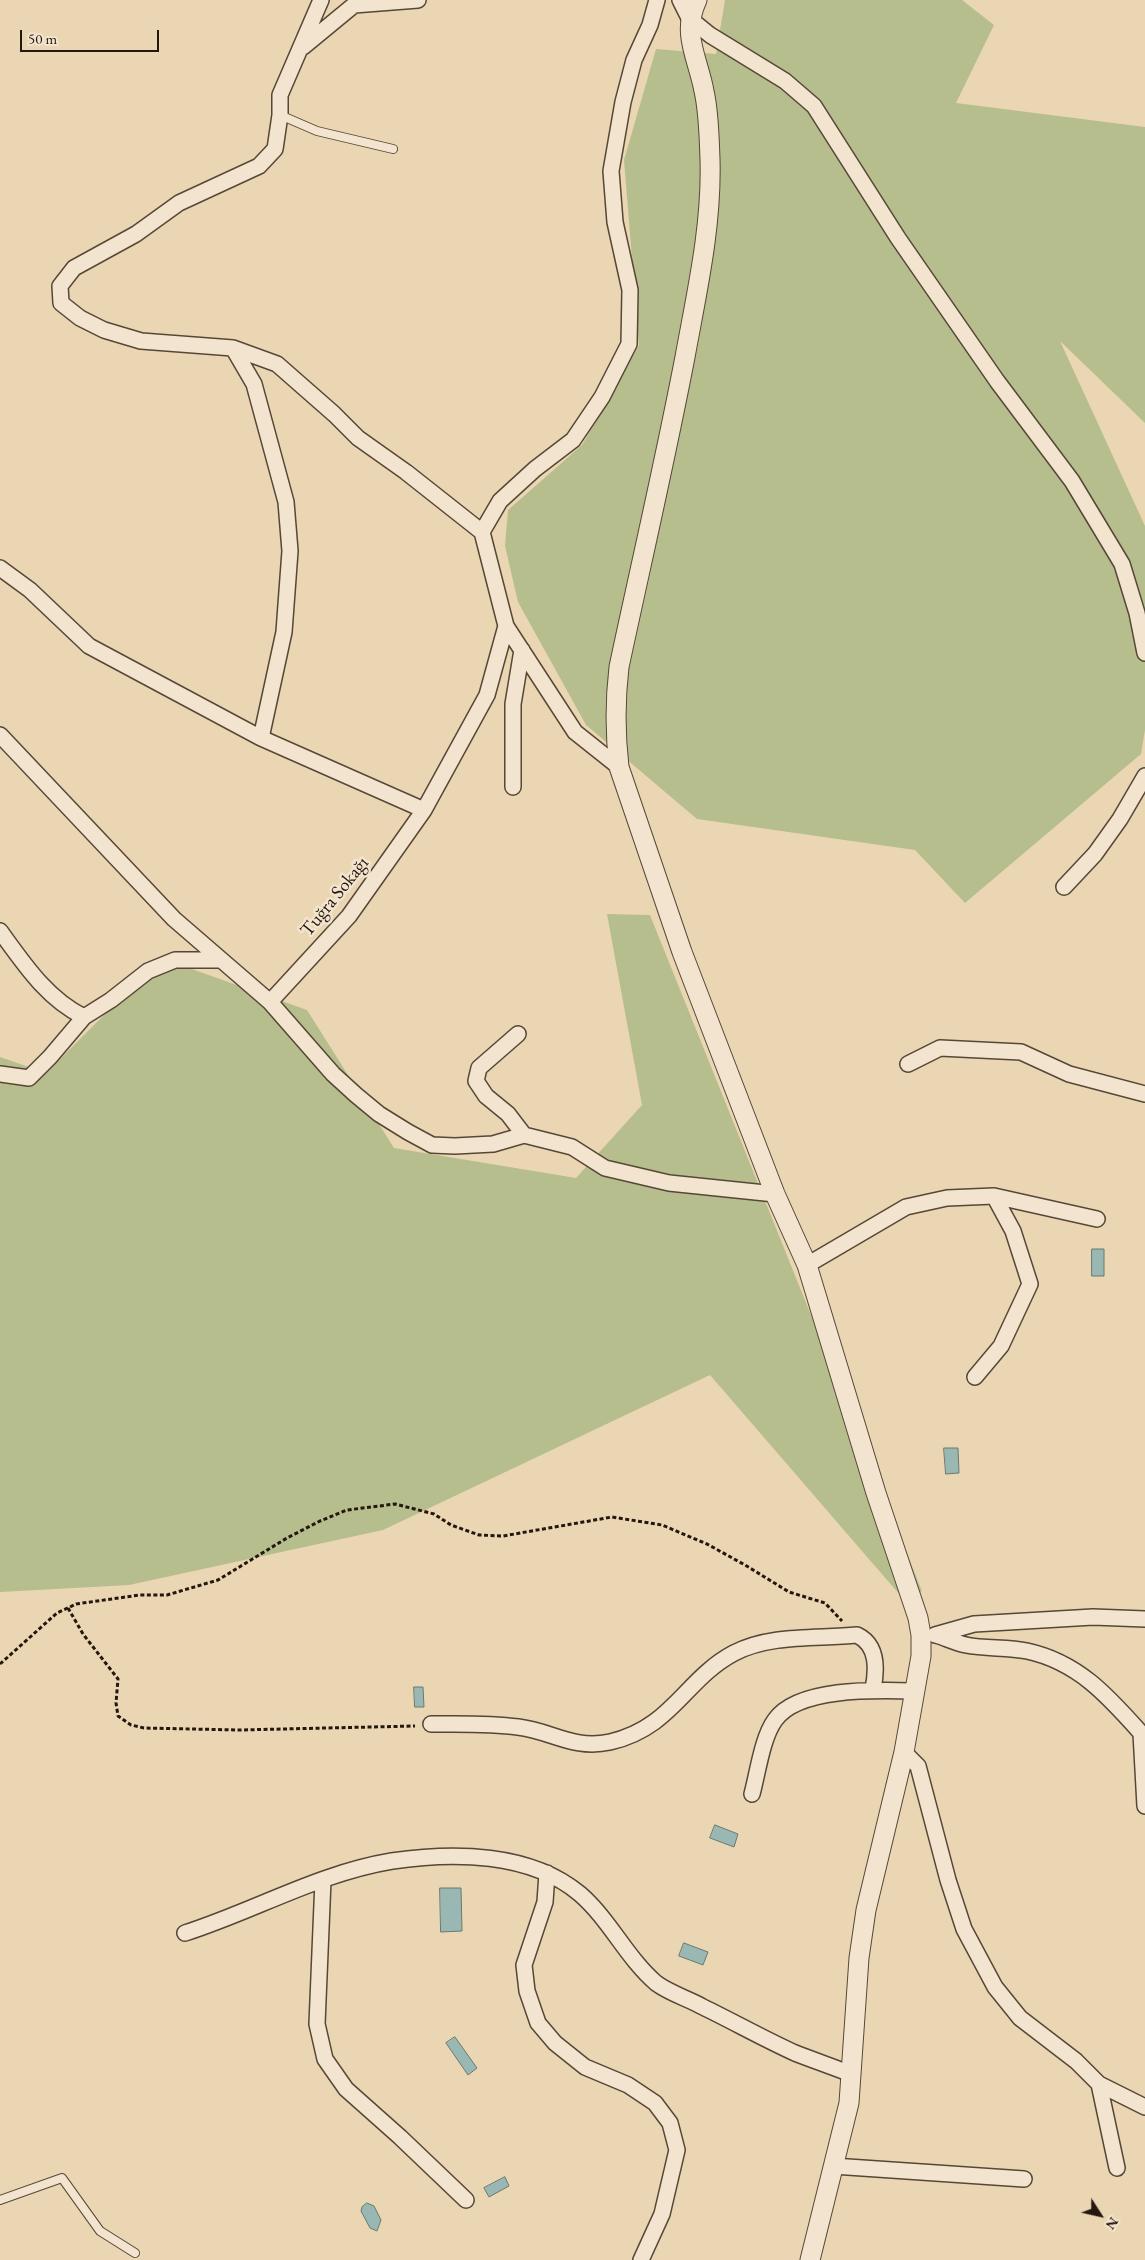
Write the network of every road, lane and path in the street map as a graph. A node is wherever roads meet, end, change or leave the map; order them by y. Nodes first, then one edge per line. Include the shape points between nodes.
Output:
1 (321, 0) edge
2 (418, 0) edge
3 (658, 0) edge
4 (680, 0) edge
5 (697, 0) edge
6 (689, 18) junction
7 (300, 50) junction
8 (280, 115) junction
9 (393, 149) dead end
10 (233, 348) junction
11 (482, 532) junction
12 (0, 568) edge
13 (506, 626) junction
14 (522, 650) junction
15 (1145, 653) edge
16 (0, 735) edge
17 (261, 738) junction
18 (619, 767) junction
19 (1145, 776) edge
20 (513, 787) dead end
21 (424, 810) junction
22 (1064, 887) dead end
23 (0, 931) edge
24 (218, 960) junction
25 (270, 1002) junction
26 (84, 1017) junction
27 (518, 1034) dead end
28 (908, 1064) dead end
29 (0, 1074) edge
30 (1145, 1094) edge
31 (524, 1135) junction
32 (775, 1194) junction
33 (994, 1196) junction
34 (1098, 1219) dead end
35 (807, 1266) junction
36 (975, 1377) dead end
37 (68, 1608) junction
38 (1145, 1619) edge
39 (857, 1635) junction
40 (929, 1635) junction
41 (0, 1664) edge
42 (873, 1689) junction
43 (914, 1691) junction
44 (431, 1724) joint
45 (1143, 1734) edge
46 (904, 1752) junction
47 (752, 1794) dead end
48 (1145, 1806) edge
49 (547, 1873) junction
50 (323, 1880) junction
51 (185, 1933) dead end
52 (852, 2074) junction
53 (1098, 2084) junction
54 (1145, 2107) edge
55 (833, 2166) junction
56 (1117, 2168) dead end
57 (1024, 2179) dead end
58 (0, 2200) edge
59 (466, 2200) dead end
60 (135, 2252) dead end
61 (640, 2260) edge
62 (810, 2260) edge

1 - 7 street
2 - 7 street via 354,5
3 - 11 street via 632,68 611,171 615,222 630,290 629,344 602,398 573,440 500,501
4 - 6 street
5 - 6 street
6 - 15 street via 710,35 785,81 814,106 898,238 1077,489 1122,564
6 - 18 street via 709,129 708,224 672,425 619,667 615,706
7 - 8 street via 280,95
8 - 9 lane via 317,131
8 - 10 street via 275,149 259,166 179,203 136,234 74,268 60,286 62,303 80,318 104,330 140,341
10 - 11 street via 277,364 358,438
10 - 17 street via 254,384 286,502 290,551 284,632
11 - 13 street
12 - 17 street via 30,590 89,646
13 - 14 street
13 - 21 street, Tuğra Sokağı via 487,695
14 - 18 street via 575,732
14 - 20 street via 513,704
16 - 24 street via 167,912
17 - 21 street
18 - 32 street via 682,952
19 - 22 street via 1096,854
21 - 25 street, Tuğra Sokağı via 350,916
23 - 26 street via 30,972 65,1008
24 - 25 street
24 - 26 street via 175,960 148,970
25 - 31 street via 333,1074 379,1114 432,1145 493,1144
26 - 29 street via 29,1078
27 - 31 street via 479,1068 476,1081
28 - 30 street via 940,1048 1022,1052 1069,1074
31 - 32 street via 572,1147 605,1168 669,1183
32 - 35 street
33 - 34 street
33 - 35 street via 947,1198 906,1207
33 - 36 street via 1013,1231 1030,1284 1001,1346
35 - 40 street via 876,1493 918,1618
37 - 39 path via 102,1600 167,1595 218,1580 320,1521 348,1510 396,1504 434,1514 451,1525 479,1534 503,1536 612,1517 662,1525 706,1544 790,1592 825,1604
37 - 41 path via 57,1613
37 - 44 path via 118,1679 118,1716 131,1725 239,1730
38 - 40 street via 1093,1617 984,1624
39 - 42 street via 870,1644 874,1654
39 - 44 street via 781,1640 734,1653 706,1673 660,1719 643,1730 608,1743 574,1744 540,1731 512,1726
40 - 43 street via 920,1656
40 - 45 street via 964,1645 1027,1651 1051,1658 1089,1679
42 - 43 street
42 - 47 street via 820,1697 781,1712 769,1732
43 - 46 street
45 - 48 street
46 - 52 street via 866,1910 858,1967
46 - 53 street via 918,1766 964,1929 995,1987 1020,2018 1076,2061
49 - 50 street via 511,1862 455,1855 392,1861
49 - 52 street via 580,1894 657,1984 794,2052
49 - 61 street via 546,1902 524,1965 527,1992 538,2023 555,2043 585,2067 628,2085 655,2103 670,2122 675,2158 662,2214
50 - 51 street
50 - 59 street via 317,2024 325,2059 346,2090
52 - 55 street via 843,2132
53 - 54 street
53 - 56 street
55 - 57 street
55 - 62 street
58 - 60 lane via 62,2178 100,2231

